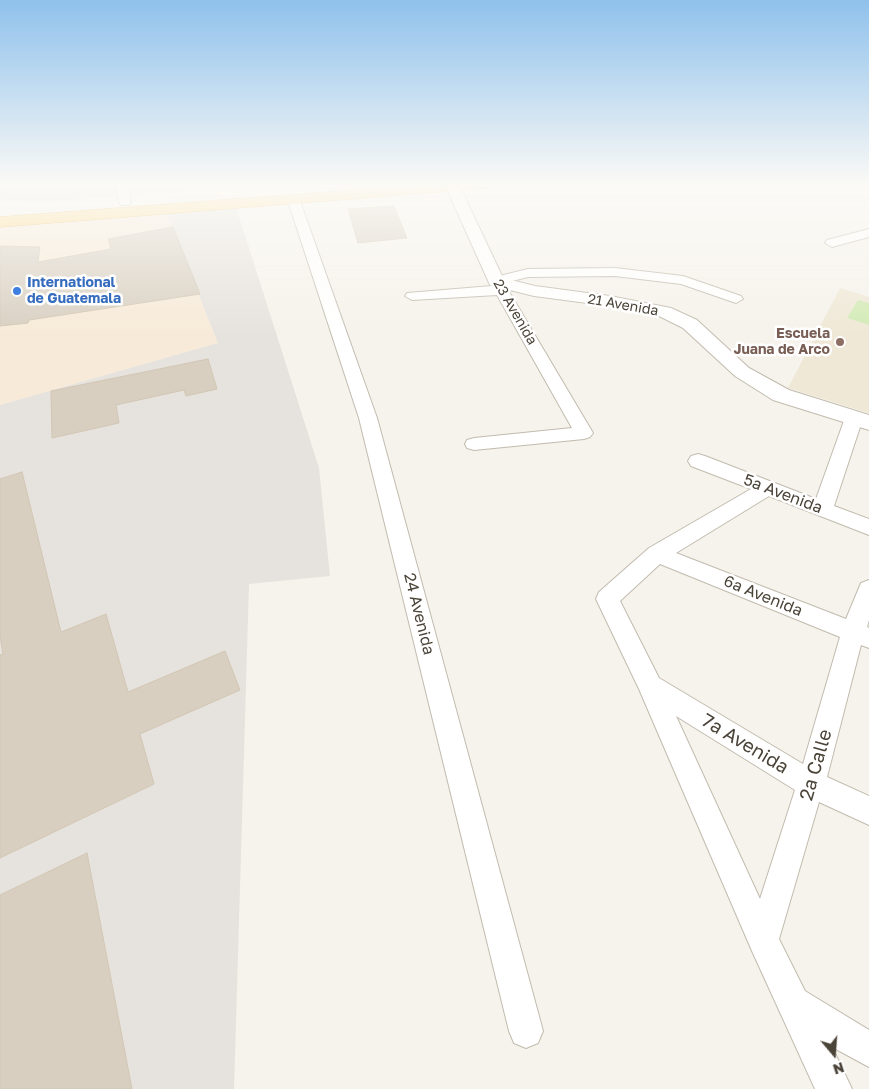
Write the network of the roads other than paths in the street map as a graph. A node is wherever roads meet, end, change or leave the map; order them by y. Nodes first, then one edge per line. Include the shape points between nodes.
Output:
1 (305, 234) edge
2 (475, 234) edge
3 (866, 234) edge
4 (832, 243) dead end
5 (499, 285) junction
6 (412, 296) dead end
7 (736, 299) dead end
8 (861, 421) edge
9 (474, 444) dead end
10 (698, 461) dead end
11 (768, 488) junction
12 (823, 509) junction
13 (869, 527) edge
14 (657, 554) junction
15 (869, 589) edge
16 (861, 635) edge
17 (650, 686) junction
18 (811, 784) junction
19 (869, 811) edge
20 (763, 940) junction
21 (794, 1003) junction
22 (526, 1031) dead end
23 (869, 1050) edge
24 (834, 1089) edge

1 - 22 street, 24 Avenida via 368,418
2 - 5 street, 23 Avenida
3 - 4 street
5 - 6 street
5 - 7 street via 528,273 614,272 683,280
5 - 8 street, 21 Avenida via 664,312 690,324 742,372 781,395
5 - 9 street, 23 Avenida via 584,433
8 - 12 street
10 - 11 street, 5a Avenida
11 - 12 street, 5a Avenida
11 - 14 street
12 - 13 street, 5a Avenida
14 - 16 street, 6a Avenida
14 - 17 street via 607,599
15 - 16 street, 2a Calle
16 - 18 street, 2a Calle
17 - 18 street, 7a Avenida
17 - 20 street
18 - 19 street, 7a Avenida
18 - 20 street, 2a Calle
20 - 21 street
21 - 23 street
21 - 24 street

